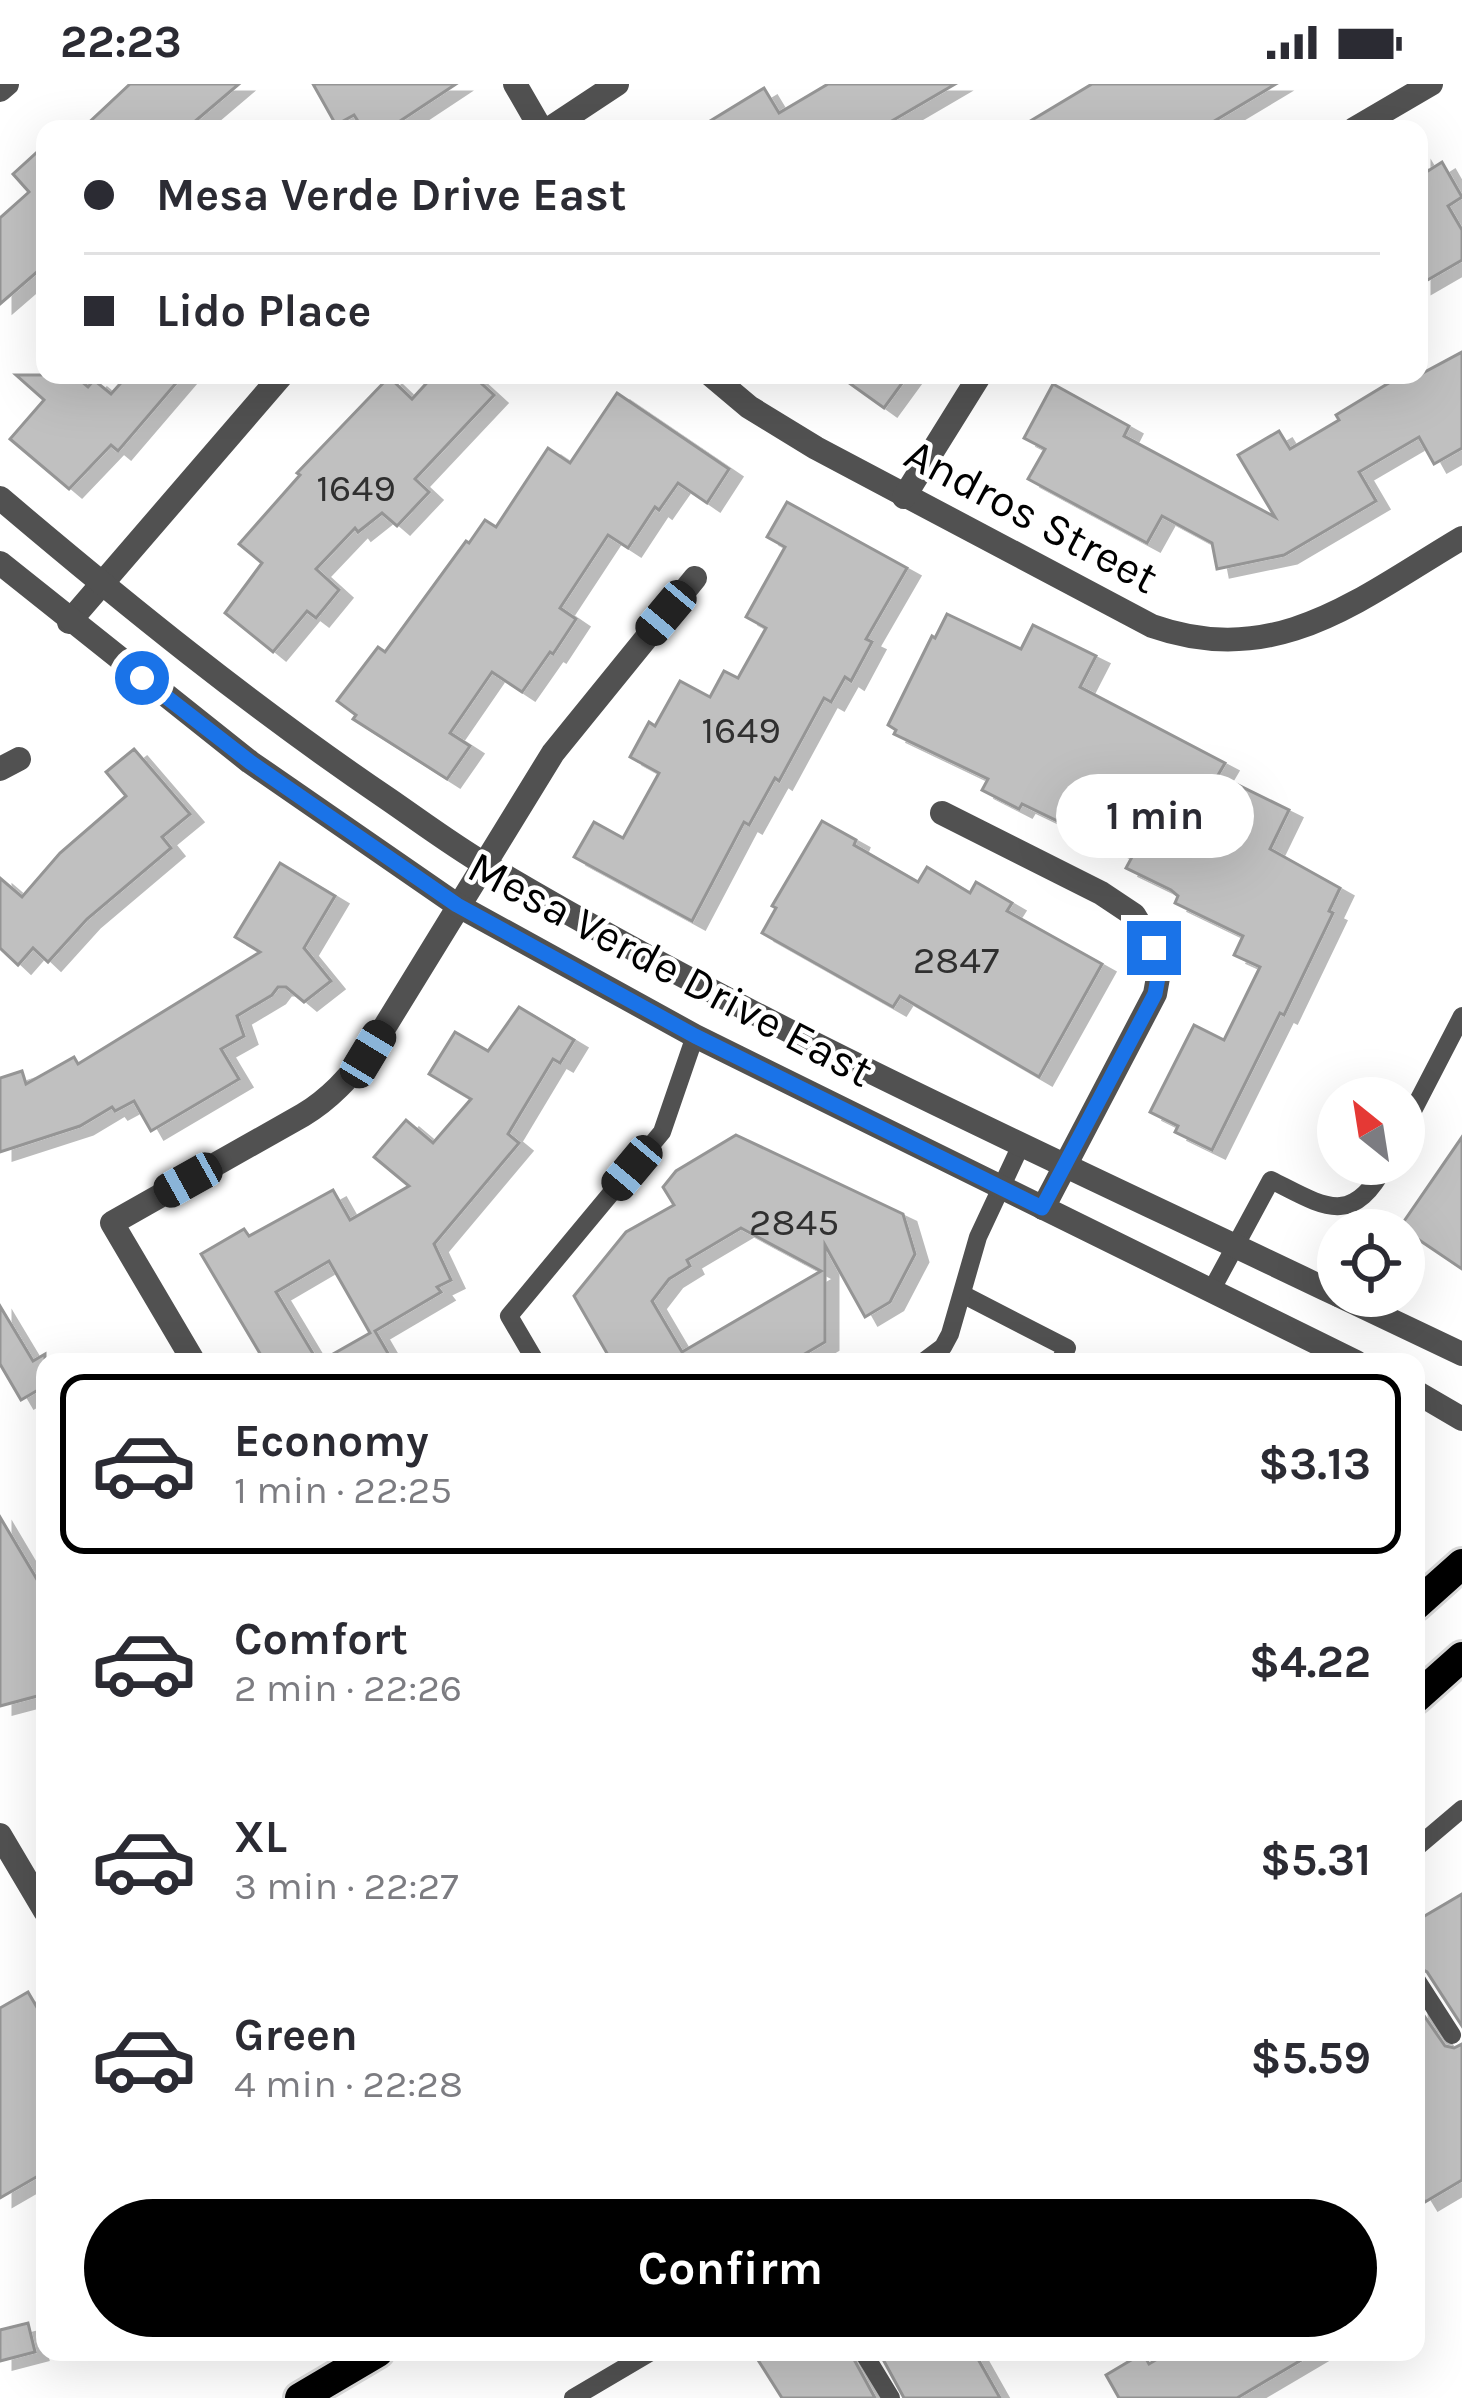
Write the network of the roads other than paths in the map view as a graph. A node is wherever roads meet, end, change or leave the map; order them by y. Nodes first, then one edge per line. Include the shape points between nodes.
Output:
1 (8, 84) edge
2 (515, 84) edge
3 (617, 84) edge
4 (1431, 84) edge
5 (0, 90) edge
6 (539, 120) edge
7 (559, 120) edge
8 (1369, 120) edge
9 (273, 384) edge
10 (723, 384) edge
11 (974, 384) edge
12 (904, 497) junction
13 (0, 498) edge
14 (1462, 538) edge
15 (0, 563) edge
16 (695, 578) dead end
17 (102, 585) junction
18 (69, 622) junction
19 (942, 813) dead end
20 (482, 863) junction
21 (457, 905) junction
22 (1462, 1016) edge
23 (695, 1036) junction
24 (1425, 1087) edge
25 (1022, 1145) junction
26 (1065, 1165) junction
27 (1373, 1185) edge
28 (1000, 1187) junction
29 (1042, 1208) junction
30 (1236, 1246) junction
31 (1317, 1285) edge
32 (1211, 1291) junction
33 (964, 1295) junction
34 (1384, 1317) edge
35 (189, 1353) edge
36 (531, 1353) edge
37 (935, 1353) edge
38 (1064, 1353) edge
39 (1338, 1353) edge
40 (1462, 1354) edge
41 (1425, 1397) edge
42 (1462, 1419) edge
43 (1462, 1564) edge
44 (1425, 1597) edge
45 (1462, 1658) edge
46 (1425, 1691) edge
47 (1462, 1809) edge
48 (0, 1835) edge
49 (1425, 1840) edge
50 (36, 1895) edge
51 (1425, 1993) edge
52 (1452, 2035) dead end
53 (363, 2361) edge
54 (636, 2361) edge
55 (868, 2361) edge
56 (300, 2398) edge
57 (573, 2398) edge
58 (891, 2398) edge

1 - 5 street
2 - 6 street
3 - 7 street
4 - 8 street
9 - 17 street
10 - 12 street, Andros Street via 777,425
11 - 12 street
12 - 14 street, Andros Street via 1152,626 1234,643 1337,612
13 - 17 street, Mesa Verde Drive East
15 - 18 street, Mesa Verde Drive East
16 - 20 street via 553,753
17 - 18 street
17 - 20 street, Mesa Verde Drive East via 298,738
18 - 21 street, Mesa Verde Drive East via 250,762
19 - 26 street via 1121,904 1154,948 1155,994
20 - 21 street
20 - 25 street, Mesa Verde Drive East
21 - 23 street, Mesa Verde Drive East
21 - 35 street via 368,1054 337,1090 112,1223
22 - 24 lane
23 - 28 street, Mesa Verde Drive East
23 - 36 lane via 662,1132 509,1316
25 - 26 street, Mesa Verde Drive East
25 - 28 lane
26 - 29 street
26 - 30 street, Mesa Verde Drive East
27 - 30 lane via 1337,1208 1271,1180
28 - 29 street, Mesa Verde Drive East
28 - 33 lane
29 - 32 street, Mesa Verde Drive East
30 - 31 street, Mesa Verde Drive East
30 - 32 lane
32 - 39 street, Mesa Verde Drive East
33 - 37 lane
33 - 38 lane
34 - 40 street, Mesa Verde Drive East
41 - 42 street
43 - 44 main road
45 - 46 main road
47 - 49 lane
48 - 50 street
51 - 52 lane
53 - 56 main road
54 - 57 lane
55 - 58 lane

